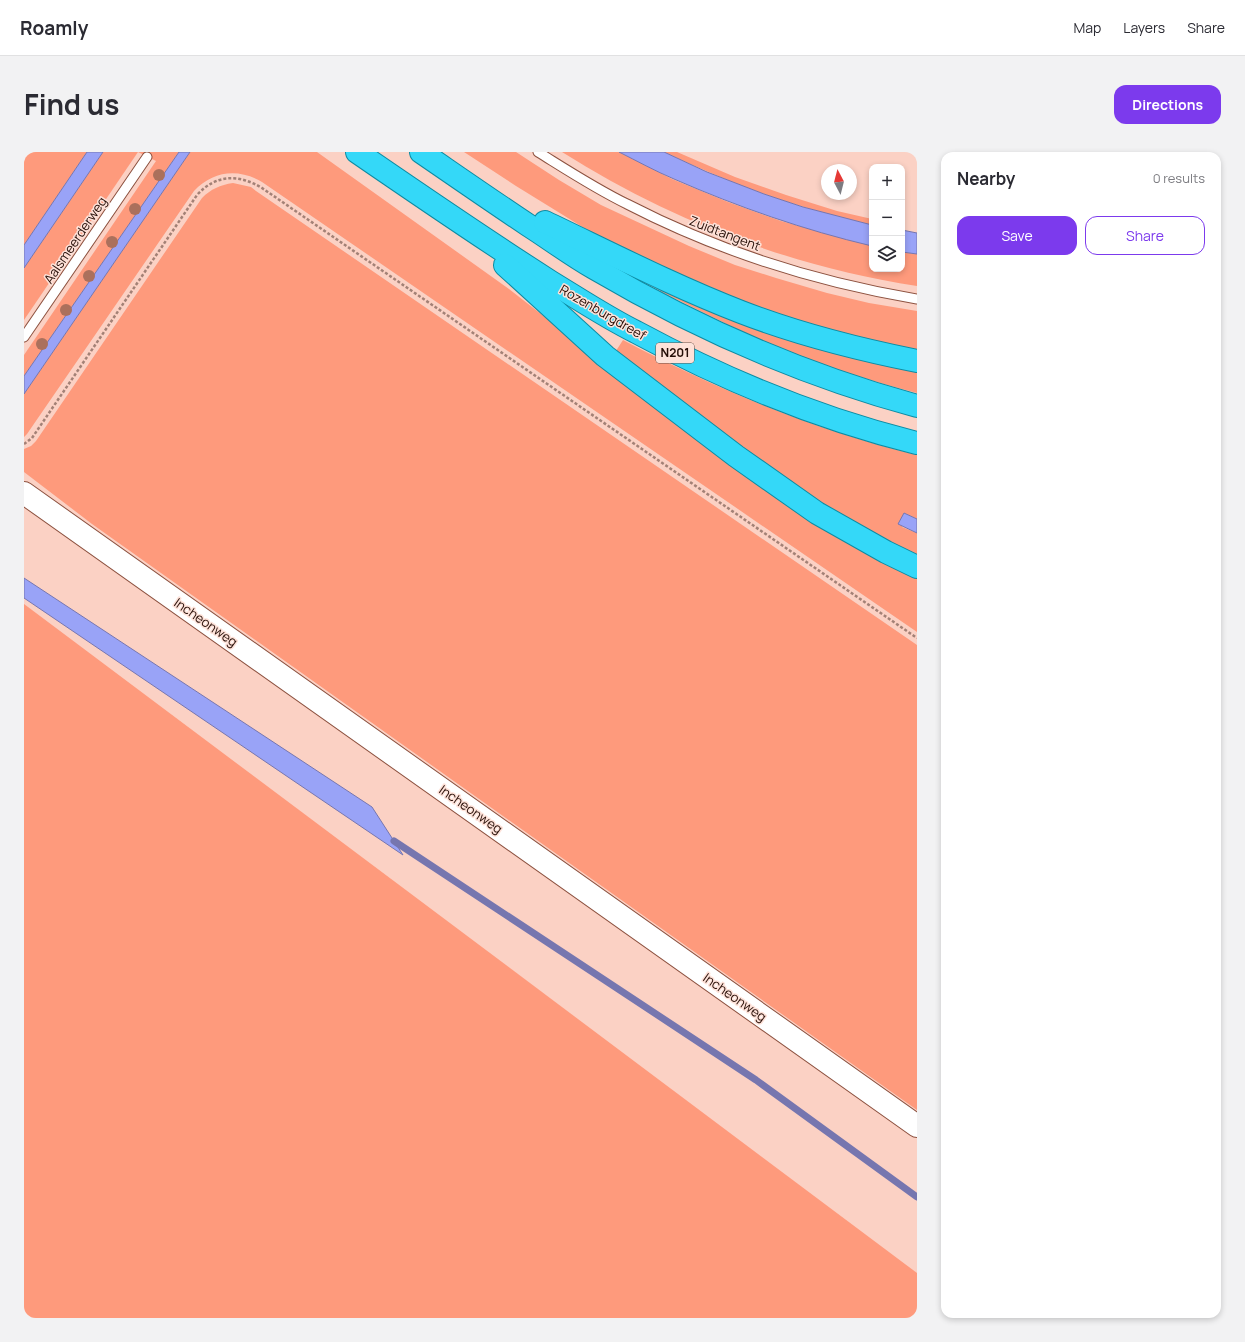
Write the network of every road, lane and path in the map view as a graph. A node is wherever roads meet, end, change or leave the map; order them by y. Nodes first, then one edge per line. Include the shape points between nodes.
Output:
1 (357, 152) edge
2 (421, 152) edge
3 (538, 152) edge
4 (147, 157) dead end
5 (473, 188) junction
6 (454, 218) junction
7 (917, 300) edge
8 (24, 337) edge
9 (917, 361) edge
10 (917, 406) edge
11 (917, 443) edge
12 (24, 444) edge
13 (24, 492) edge
14 (917, 567) edge
15 (917, 638) edge
16 (917, 1126) edge

1 - 6 highway, Rozenburgdreef / N201
2 - 5 highway, N201
3 - 7 lane, Zuidtangent via 626,204 706,241 800,274
4 - 8 lane, Aalsmeerderweg
5 - 9 highway, N201 via 667,281 743,313 813,336
5 - 10 highway, N201 via 592,267 656,304 807,372
6 - 11 highway, Rozenburgdreef / N201 via 587,305 674,353 772,397
6 - 14 highway, N201 via 605,356 736,456 817,513
12 - 15 path via 32,438 197,195 214,182 228,179 245,180 262,188
13 - 16 street, Incheonweg

